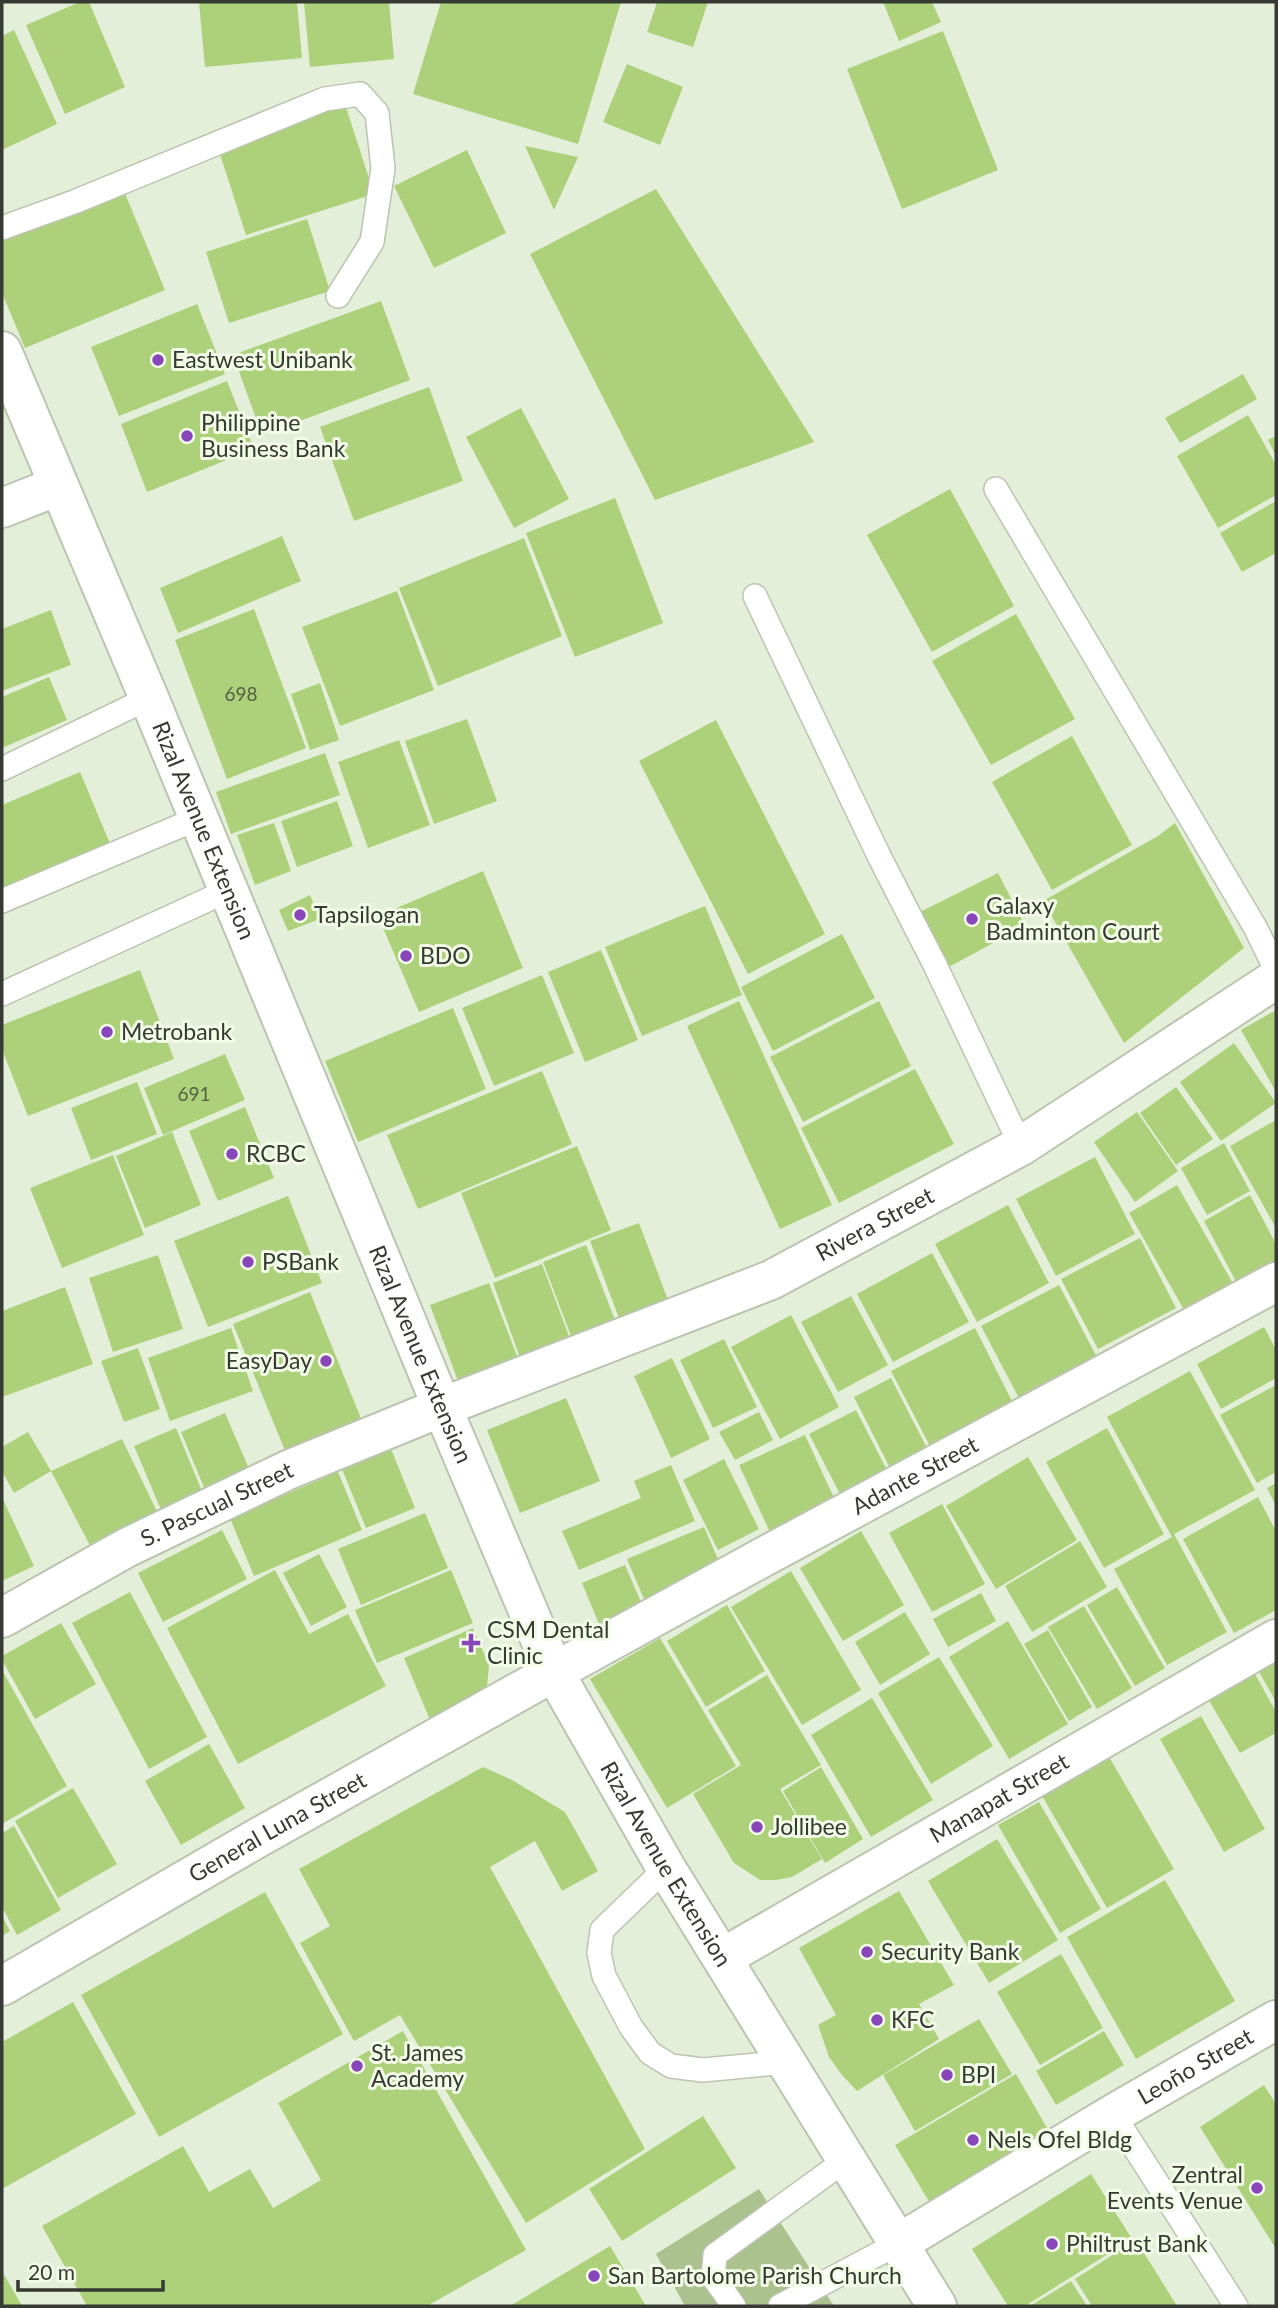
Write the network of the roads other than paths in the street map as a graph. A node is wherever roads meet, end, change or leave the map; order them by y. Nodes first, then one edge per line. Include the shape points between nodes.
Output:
1 (2, 228) edge
2 (338, 296) dead end
3 (2, 351) edge
4 (58, 486) junction
5 (996, 489) dead end
6 (2, 508) edge
7 (755, 596) dead end
8 (149, 698) junction
9 (2, 769) edge
10 (199, 818) junction
11 (229, 890) junction
12 (2, 901) edge
13 (1276, 970) edge
14 (1276, 979) edge
15 (2, 994) edge
16 (1021, 1146) junction
17 (1276, 1282) edge
18 (442, 1407) junction
19 (2, 1618) edge
20 (1276, 1639) edge
21 (554, 1672) junction
22 (666, 1868) junction
23 (722, 1958) junction
24 (2, 1986) edge
25 (1276, 2020) edge
26 (787, 2062) junction
27 (1113, 2114) junction
28 (847, 2159) junction
29 (900, 2243) junction
30 (734, 2306) edge
31 (780, 2306) edge
32 (937, 2306) edge
33 (1236, 2306) edge

1 - 2 lane via 325,99 360,94 377,113 383,168 372,242
3 - 4 main road, Rizal Avenue Extension
4 - 6 main road
4 - 8 main road, Rizal Avenue Extension
5 - 13 lane
7 - 16 lane
8 - 9 lane
8 - 10 main road, Rizal Avenue Extension
10 - 11 main road, Rizal Avenue Extension
10 - 12 lane
11 - 15 lane
11 - 18 main road, Rizal Avenue Extension
14 - 16 main road, Rivera Street
16 - 18 main road, Rivera Street via 771,1280
17 - 21 main road, Adante Street
18 - 19 main road, S. Pascual Street via 251,1488 126,1548
18 - 21 main road, Rizal Avenue Extension
20 - 23 main road, Manapat Street
21 - 22 main road, Rizal Avenue Extension
21 - 24 main road, General Luna Street
22 - 23 main road, Rizal Avenue Extension
22 - 26 lane via 602,1930 599,1953 604,1976 631,2027 650,2053 671,2066 703,2070
23 - 26 main road, Rizal Avenue Extension
25 - 27 main road, Leoño Street
26 - 28 main road, Rizal Avenue Extension
27 - 29 main road, Leoño Street
27 - 33 lane
28 - 29 main road, Rizal Avenue Extension
28 - 30 lane via 715,2255 713,2277
29 - 31 lane
29 - 32 main road, Rizal Avenue Extension

